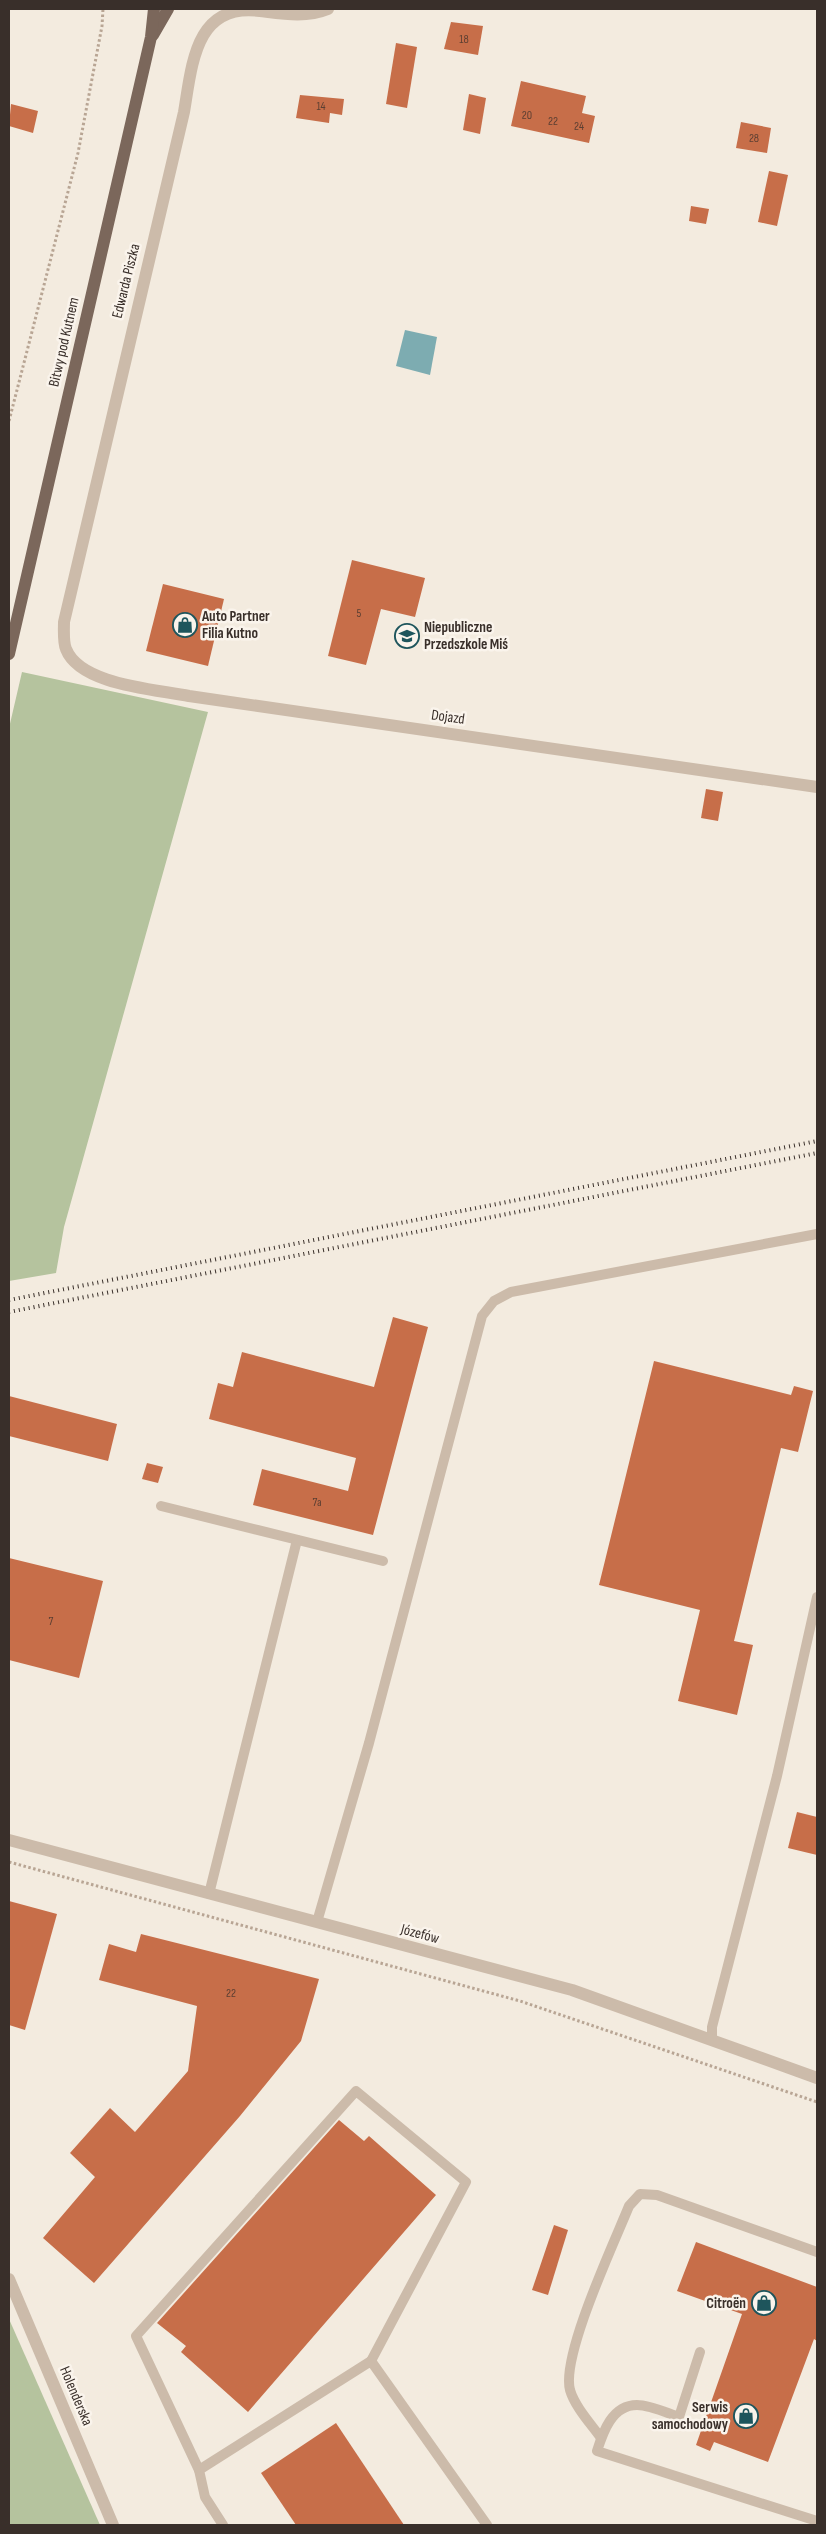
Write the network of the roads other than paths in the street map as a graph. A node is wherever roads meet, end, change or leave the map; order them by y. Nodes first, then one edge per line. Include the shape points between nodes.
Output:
1 (154, 9) edge
2 (168, 9) edge
3 (328, 9) edge
4 (151, 37) junction
5 (9, 654) edge
6 (79, 666) joint
7 (817, 787) edge
8 (817, 1234) edge
9 (161, 1506) dead end
10 (297, 1540) junction
11 (383, 1561) dead end
12 (817, 1596) edge
13 (9, 1840) edge
14 (209, 1894) junction
15 (316, 1922) junction
16 (712, 2039) junction
17 (817, 2078) edge
18 (817, 2252) edge
19 (9, 2279) edge
20 (700, 2352) dead end
21 (371, 2361) junction
22 (601, 2438) junction
23 (199, 2470) junction
24 (817, 2521) edge
25 (113, 2525) edge
26 (223, 2525) edge
27 (487, 2525) edge

1 - 4 main road, Bitwy pod Kutnem
2 - 4 main road, Bitwy pod Kutnem
3 - 6 street, Edwarda Piszka via 315,14 294,15 248,9 224,16 204,30 193,59 184,112 64,622 66,649
4 - 5 main road, Bitwy pod Kutnem
6 - 7 street, Dojazd via 96,678 189,696
8 - 15 lane via 510,1292 494,1301 482,1316 366,1752
9 - 10 lane
10 - 11 lane
10 - 14 lane
12 - 16 lane via 777,1776 712,2027
13 - 14 street, Józefów
14 - 15 street, Józefów
15 - 16 street, Józefów via 572,1990
16 - 17 street, Józefów
18 - 22 lane via 657,2195 640,2194 629,2206 576,2341 569,2372 570,2391
19 - 25 street, Holenderska
20 - 22 lane via 679,2417 637,2404 617,2411 604,2427
21 - 23 lane
21 - 23 lane via 466,2182 356,2091 136,2336
21 - 27 lane
22 - 24 lane via 597,2451
23 - 26 lane via 205,2497

